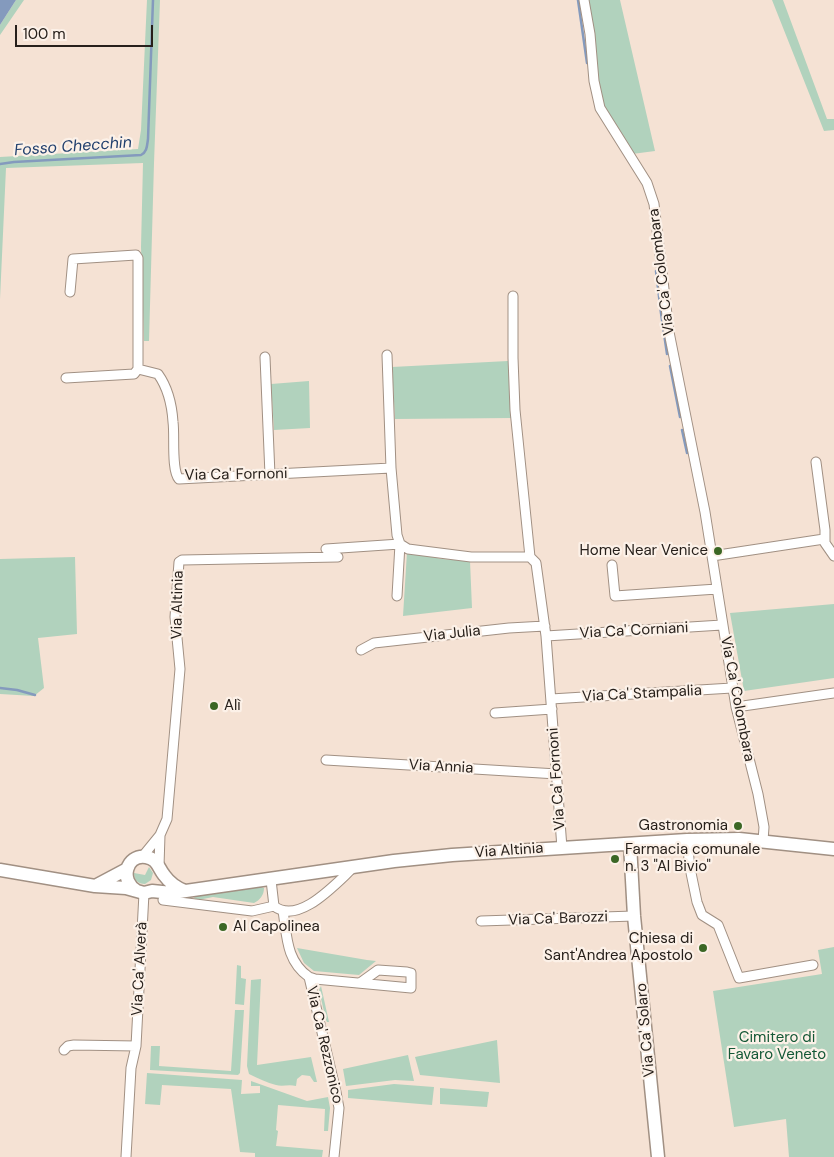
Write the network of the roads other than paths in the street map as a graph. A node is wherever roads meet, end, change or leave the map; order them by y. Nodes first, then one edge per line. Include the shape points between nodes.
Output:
1 (584, 0) edge
2 (70, 292) dead end
3 (514, 296) dead end
4 (387, 355) dead end
5 (265, 357) dead end
6 (138, 369) junction
7 (66, 378) dead end
8 (816, 462) dead end
9 (391, 468) junction
10 (270, 475) junction
11 (824, 539) junction
12 (400, 544) junction
13 (326, 549) dead end
14 (530, 556) junction
15 (712, 556) junction
16 (834, 556) edge
17 (338, 557) dead end
18 (612, 565) dead end
19 (717, 589) junction
20 (397, 596) dead end
21 (722, 626) junction
22 (546, 631) junction
23 (361, 650) dead end
24 (732, 688) junction
25 (834, 693) edge
26 (551, 699) junction
27 (736, 707) junction
28 (552, 709) junction
29 (495, 713) dead end
30 (326, 760) dead end
31 (556, 774) junction
32 (160, 834) junction
33 (687, 840) junction
34 (763, 841) junction
35 (630, 844) junction
36 (562, 848) junction
37 (834, 849) edge
38 (142, 857) junction
39 (354, 867) junction
40 (127, 869) junction
41 (0, 870) edge
42 (160, 870) junction
43 (271, 880) junction
44 (95, 886) junction
45 (145, 892) junction
46 (190, 895) junction
47 (163, 900) dead end
48 (274, 906) junction
49 (283, 911) junction
50 (634, 916) junction
51 (481, 921) dead end
52 (813, 965) dead end
53 (309, 977) junction
54 (360, 983) junction
55 (136, 1046) junction
56 (64, 1050) dead end
57 (126, 1157) edge
58 (334, 1157) edge
59 (658, 1157) edge

1 - 15 street, Via Ca' Colombara via 600,108 647,183 654,204 669,332
2 - 6 street via 74,259 136,255
3 - 14 street, Via Ca' Fornoni via 514,393
4 - 9 street
5 - 10 street
6 - 7 street via 134,374
6 - 10 street, Via Ca' Fornoni via 158,374 165,387 173,420 175,471 179,479
8 - 11 street
9 - 10 street, Via Ca' Fornoni
9 - 12 street
11 - 15 street
11 - 16 street
12 - 13 street
12 - 14 street via 408,549 471,557
12 - 20 street
14 - 22 street, Via Ca' Fornoni via 536,562
15 - 19 street, Via Ca' Colombara
17 - 32 street, Via Altinia via 179,562 175,617 180,669 167,819
18 - 19 street via 615,596
19 - 21 street, Via Ca' Colombara
21 - 22 street, Via Ca' Corniani
21 - 24 street, Via Ca' Colombara
22 - 23 street, Via Julia via 509,628 374,643
22 - 26 street, Via Ca' Fornoni
24 - 26 street, Via Ca' Stampalia
24 - 27 street, Via Ca' Colombara
25 - 27 street
26 - 28 street, Via Ca' Fornoni
27 - 34 street, Via Ca' Colombara via 758,794
28 - 29 street, Via Ca' Fornoni
28 - 31 street, Via Ca' Fornoni
30 - 31 street, Via Annia
31 - 36 street, Via Ca' Fornoni
32 - 38 street
32 - 42 street
33 - 34 main road, Via Altinia
33 - 35 main road, Via Altinia
33 - 52 street via 697,902 702,915 718,925 739,978
34 - 37 main road, Via Altinia
35 - 36 main road, Via Altinia
35 - 50 main road, Via Ca' Solaro
36 - 39 main road, Via Altinia via 434,856
38 - 40 main road
38 - 42 main road via 152,859
39 - 43 main road, Via Altinia
39 - 49 street via 309,906
40 - 44 main road
40 - 45 main road via 128,883 132,888
41 - 44 main road, Via Altinia
42 - 45 main road via 159,883
42 - 46 main road via 176,887
43 - 46 main road, Via Altinia
43 - 48 street
44 - 45 main road, Via Altinia
45 - 46 main road, Via Altinia
45 - 55 street, Via Ca' Alverà
46 - 47 street
46 - 48 street via 252,911
48 - 49 street
49 - 53 street, Via Ca' Rezzonico via 292,959
50 - 51 street, Via Ca' Barozzi
50 - 59 main road, Via Ca' Solaro
53 - 54 street
53 - 58 street, Via Ca' Rezzonico via 339,1103
54 - 54 street via 411,988 412,976 407,972 382,970
55 - 56 street via 74,1045
55 - 57 street, Via Ca' Alverà via 130,1068

